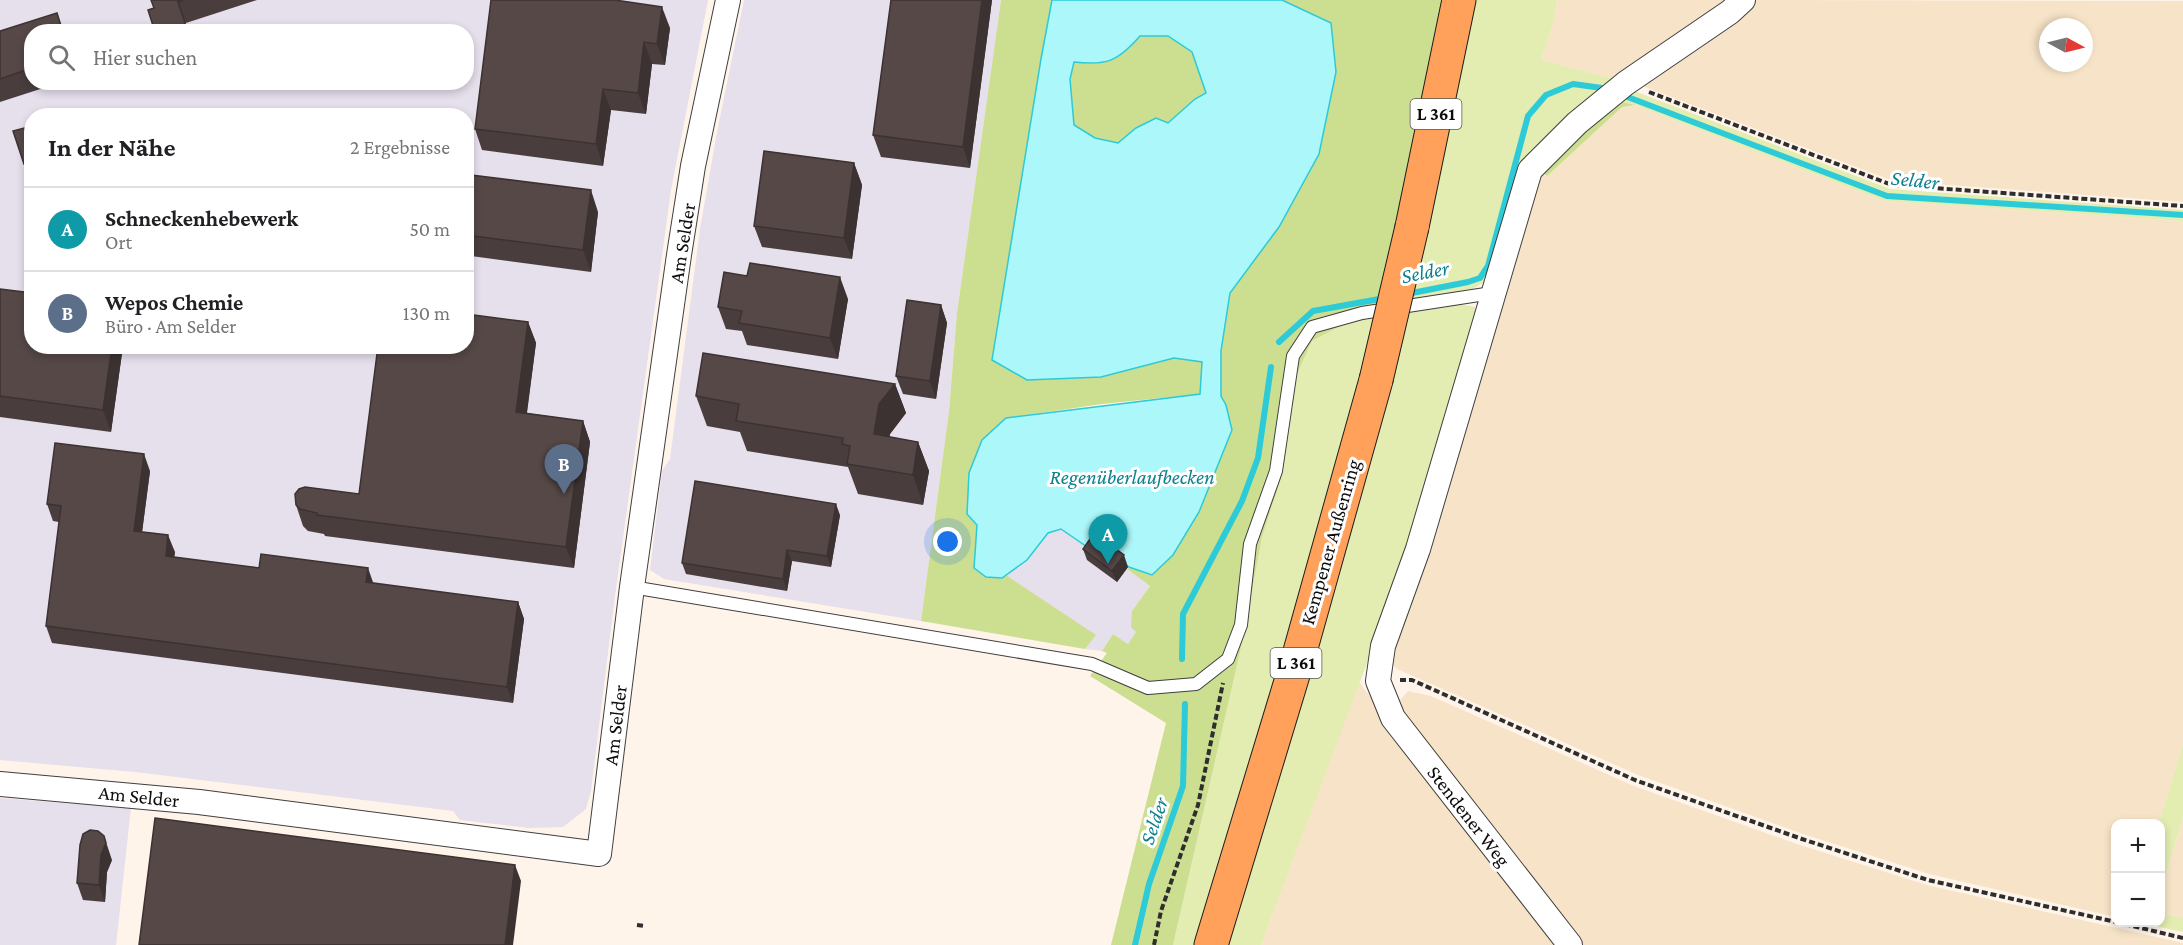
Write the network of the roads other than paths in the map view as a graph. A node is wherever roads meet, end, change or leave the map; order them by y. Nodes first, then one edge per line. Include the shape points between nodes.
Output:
1 (728, 0) edge
2 (1459, 0) edge
3 (1743, 0) edge
4 (1492, 293) junction
5 (632, 587) junction
6 (0, 783) edge
7 (1210, 945) edge
8 (1570, 945) edge

1 - 5 street, Am Selder via 693,166
2 - 7 main road, Kempener Außenring / L 361, bridge via 1376,380 1299,655
3 - 4 street via 1576,123 1530,170
4 - 5 lane via 1362,314 1312,327 1293,356 1276,471 1250,544 1241,625 1228,659 1196,684 1148,688 1092,664
4 - 8 street, Stendener Weg via 1418,549 1383,646 1378,681 1393,718
5 - 6 street, Am Selder via 599,854 189,801

